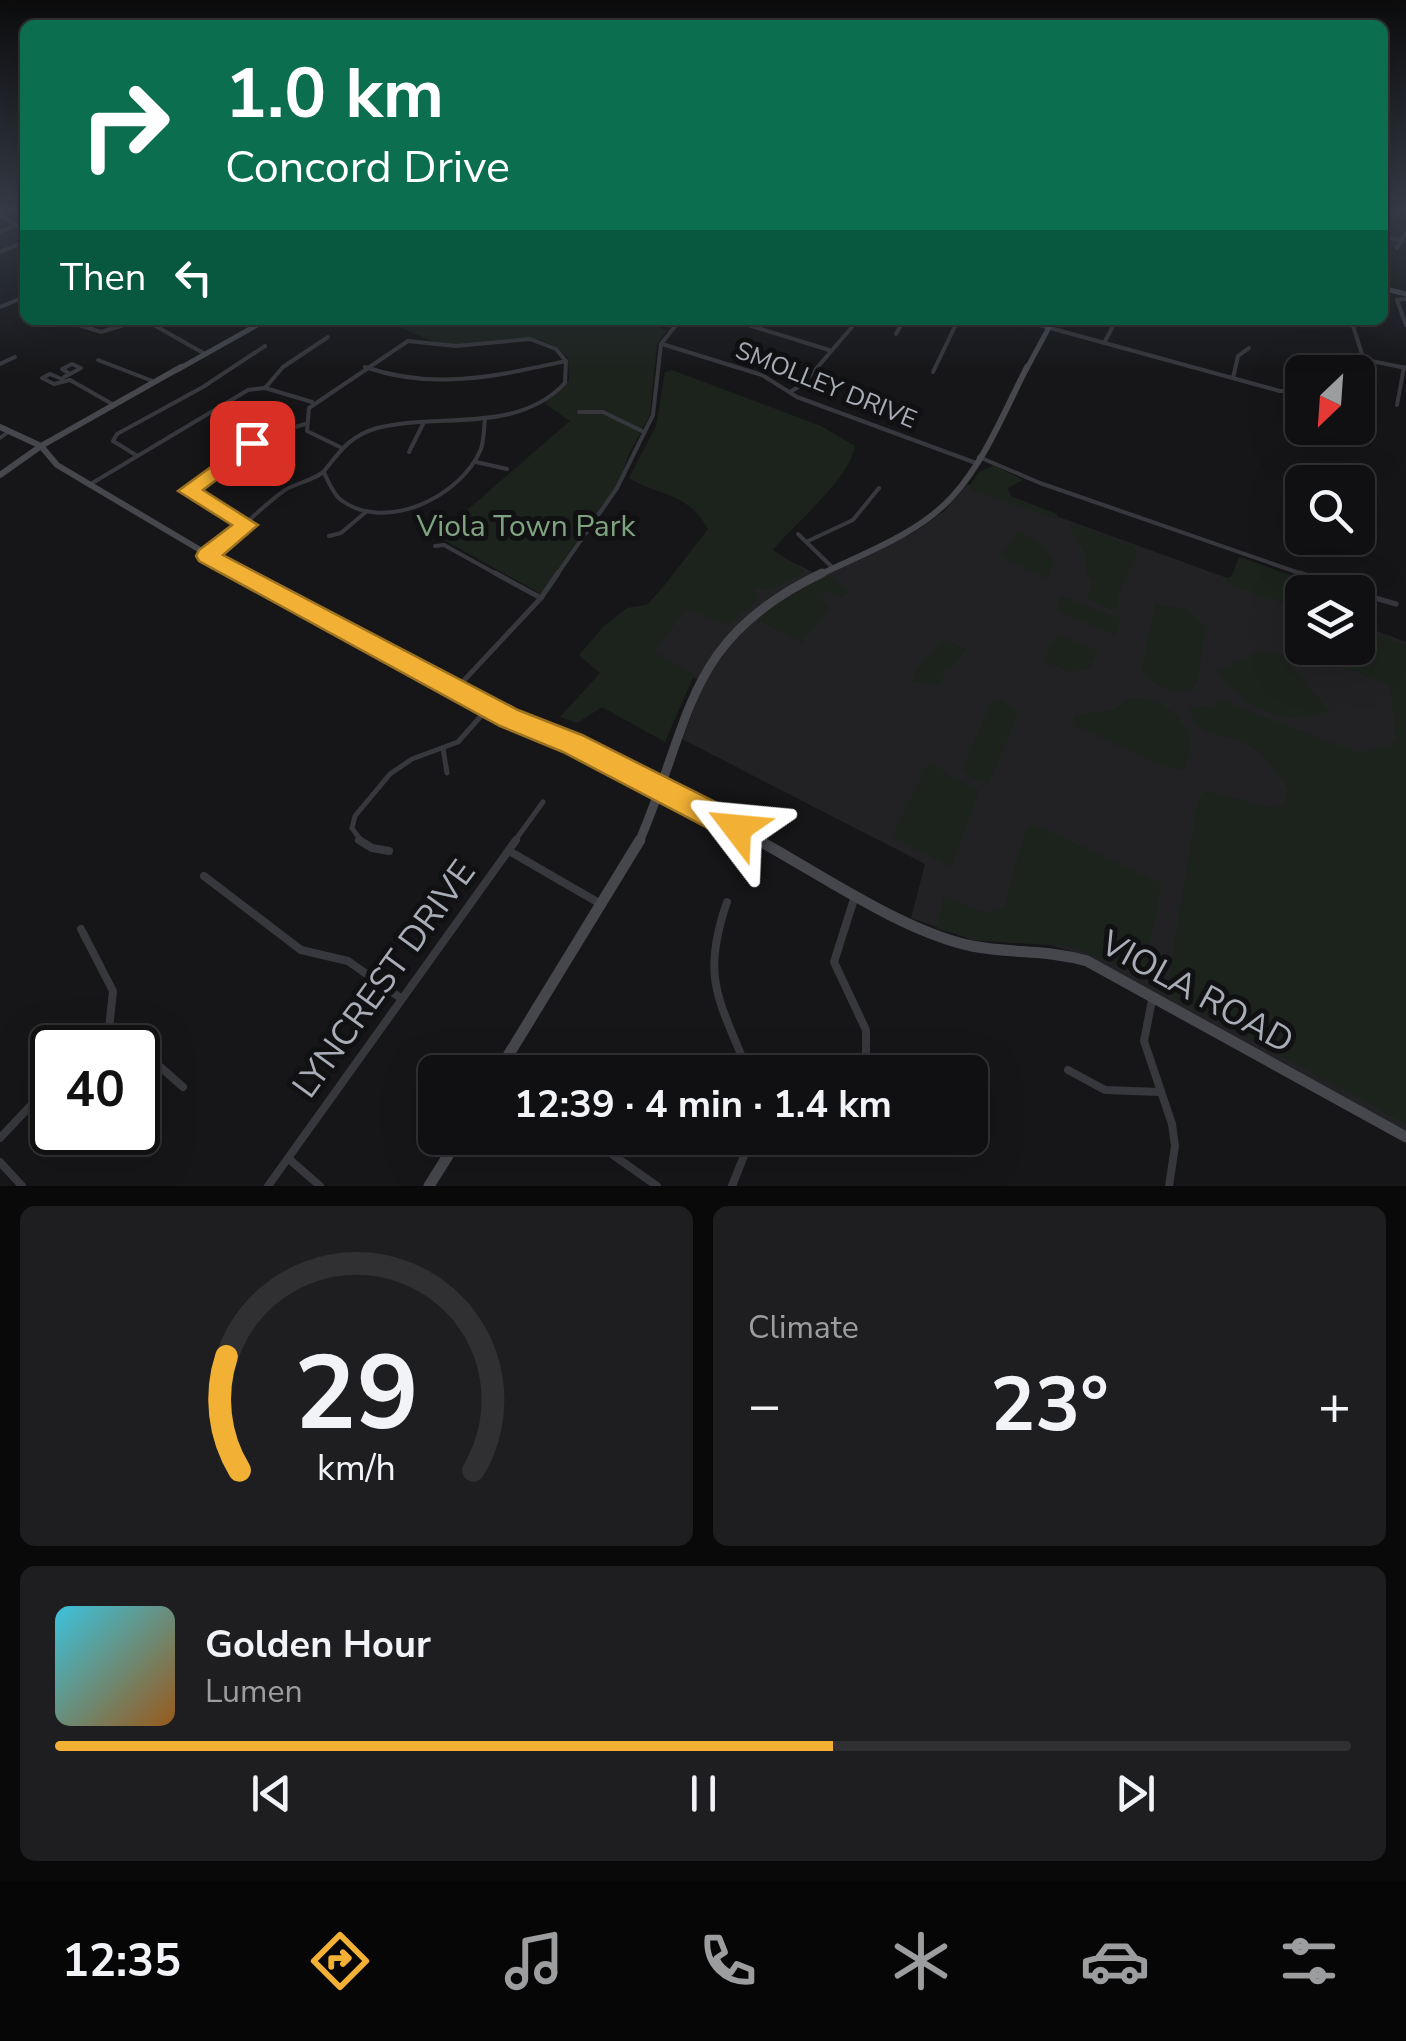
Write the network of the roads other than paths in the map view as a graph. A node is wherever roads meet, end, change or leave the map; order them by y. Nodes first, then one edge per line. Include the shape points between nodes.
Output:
1 (1406, 296) edge
2 (75, 325) edge
3 (129, 325) edge
4 (151, 325) edge
5 (257, 325) edge
6 (676, 325) edge
7 (748, 325) edge
8 (853, 325) edge
9 (901, 325) edge
10 (956, 325) edge
11 (1049, 325) edge
12 (1053, 325) edge
13 (1352, 325) edge
14 (1406, 325) edge
15 (1112, 328) dead end
16 (896, 334) dead end
17 (328, 336) dead end
18 (1104, 342) junction
19 (661, 344) junction
20 (265, 346) dead end
21 (1249, 348) dead end
22 (830, 350) junction
23 (204, 354) junction
24 (1361, 355) edge
25 (14, 357) dead end
26 (98, 360) dead end
27 (1375, 360) edge
28 (566, 362) junction
29 (0, 364) edge
30 (364, 367) junction
31 (1405, 368) edge
32 (933, 372) dead end
33 (71, 374) dead end
34 (1233, 378) junction
35 (155, 382) junction
36 (266, 388) junction
37 (1285, 391) edge
38 (790, 392) junction
39 (314, 402) junction
40 (114, 405) junction
41 (1397, 405) dead end
42 (580, 412) dead end
43 (485, 418) junction
44 (305, 424) junction
45 (422, 424) junction
46 (0, 427) edge
47 (8, 432) junction
48 (644, 432) junction
49 (0, 438) edge
50 (41, 446) junction
51 (340, 447) junction
52 (409, 452) dead end
53 (136, 454) junction
54 (978, 460) junction
55 (476, 462) junction
56 (506, 469) dead end
57 (324, 473) junction
58 (0, 475) edge
59 (90, 485) junction
60 (879, 488) dead end
61 (367, 511) junction
62 (248, 525) junction
63 (798, 534) dead end
64 (329, 536) dead end
65 (808, 541) junction
66 (435, 546) dead end
67 (206, 556) junction
68 (832, 567) junction
69 (1304, 575) edge
70 (541, 598) junction
71 (1375, 598) edge
72 (1396, 604) dead end
73 (456, 689) junction
74 (488, 707) junction
75 (444, 748) junction
76 (447, 773) dead end
77 (659, 785) junction
78 (543, 802) dead end
79 (389, 851) dead end
80 (509, 852) junction
81 (204, 876) dead end
82 (856, 894) junction
83 (727, 902) dead end
84 (601, 904) junction
85 (81, 929) dead end
86 (1152, 998) junction
87 (402, 999) junction
88 (109, 1025) edge
89 (508, 1055) edge
90 (740, 1055) edge
91 (866, 1055) edge
92 (160, 1067) edge
93 (1068, 1070) dead end
94 (183, 1087) dead end
95 (1159, 1092) junction
96 (30, 1106) edge
97 (0, 1138) edge
98 (1406, 1138) edge
99 (448, 1155) edge
100 (613, 1155) edge
101 (744, 1155) edge
102 (288, 1160) junction
103 (0, 1162) edge
104 (22, 1186) edge
105 (268, 1186) edge
106 (320, 1186) edge
107 (429, 1186) edge
108 (656, 1186) edge
109 (732, 1186) edge
110 (1169, 1186) edge

1 - 14 street via 1397,300
2 - 3 street via 96,334
4 - 23 street
5 - 23 street
6 - 19 street
7 - 22 street
8 - 22 street
9 - 16 street
10 - 32 street
11 - 54 street
12 - 18 street
13 - 24 street
15 - 18 street
17 - 36 street via 283,367
18 - 34 street
19 - 38 street, SMOLLEY DRIVE via 762,375
19 - 48 street via 653,415
20 - 53 street via 117,434 113,441
21 - 34 street via 1238,356
22 - 38 street
23 - 35 street
25 - 29 street
26 - 35 street
27 - 31 street
28 - 30 street via 436,384 396,380
28 - 30 street via 551,346 520,338 451,346 418,340
28 - 43 street via 564,382 548,398
30 - 39 street
31 - 41 street
33 - 40 street via 62,379
34 - 37 street
35 - 40 street
36 - 39 street
36 - 53 street via 242,392
38 - 54 street, SMOLLEY DRIVE
39 - 44 street
40 - 50 street
42 - 48 street via 603,412
43 - 45 street
43 - 55 street
44 - 51 street via 312,436
44 - 62 street via 260,438 188,491
45 - 51 street via 381,428
45 - 52 street
46 - 47 street, VIOLA ROAD
47 - 49 street
47 - 50 street, VIOLA ROAD
48 - 70 street via 617,488
50 - 58 street
50 - 59 street, VIOLA ROAD via 57,466
51 - 57 street
53 - 59 street
54 - 68 street via 924,521
54 - 69 street, SMOLLEY DRIVE
55 - 56 street
55 - 61 street via 426,505 400,513
57 - 61 street via 336,496
57 - 62 street via 280,490
59 - 67 street, VIOLA ROAD
60 - 65 street via 853,520
61 - 64 street
62 - 67 street
63 - 65 street
65 - 68 street
66 - 70 street
67 - 73 street, VIOLA ROAD
68 - 77 street via 769,600 724,642 694,691
70 - 73 street
71 - 72 street, SMOLLEY DRIVE
73 - 74 street, VIOLA ROAD
74 - 75 street via 458,742
74 - 77 street, VIOLA ROAD
75 - 76 street
75 - 79 street via 400,766 354,816 358,839
77 - 82 street, VIOLA ROAD
77 - 84 street via 640,840
78 - 80 street, LYNCREST DRIVE
80 - 84 street
80 - 87 street, LYNCREST DRIVE
81 - 87 street via 301,950 354,964
82 - 86 street, VIOLA ROAD via 946,939 1074,956
82 - 91 street via 834,962 866,1030
83 - 90 street via 710,974
84 - 89 street
85 - 88 street via 113,991
86 - 95 street via 1144,1041
86 - 98 street, VIOLA ROAD
87 - 102 street, LYNCREST DRIVE
92 - 94 street
93 - 95 street via 1105,1090
95 - 110 street via 1175,1146
96 - 97 street
99 - 107 street
100 - 108 street
101 - 109 street
102 - 105 street, LYNCREST DRIVE
102 - 106 street
103 - 104 street

